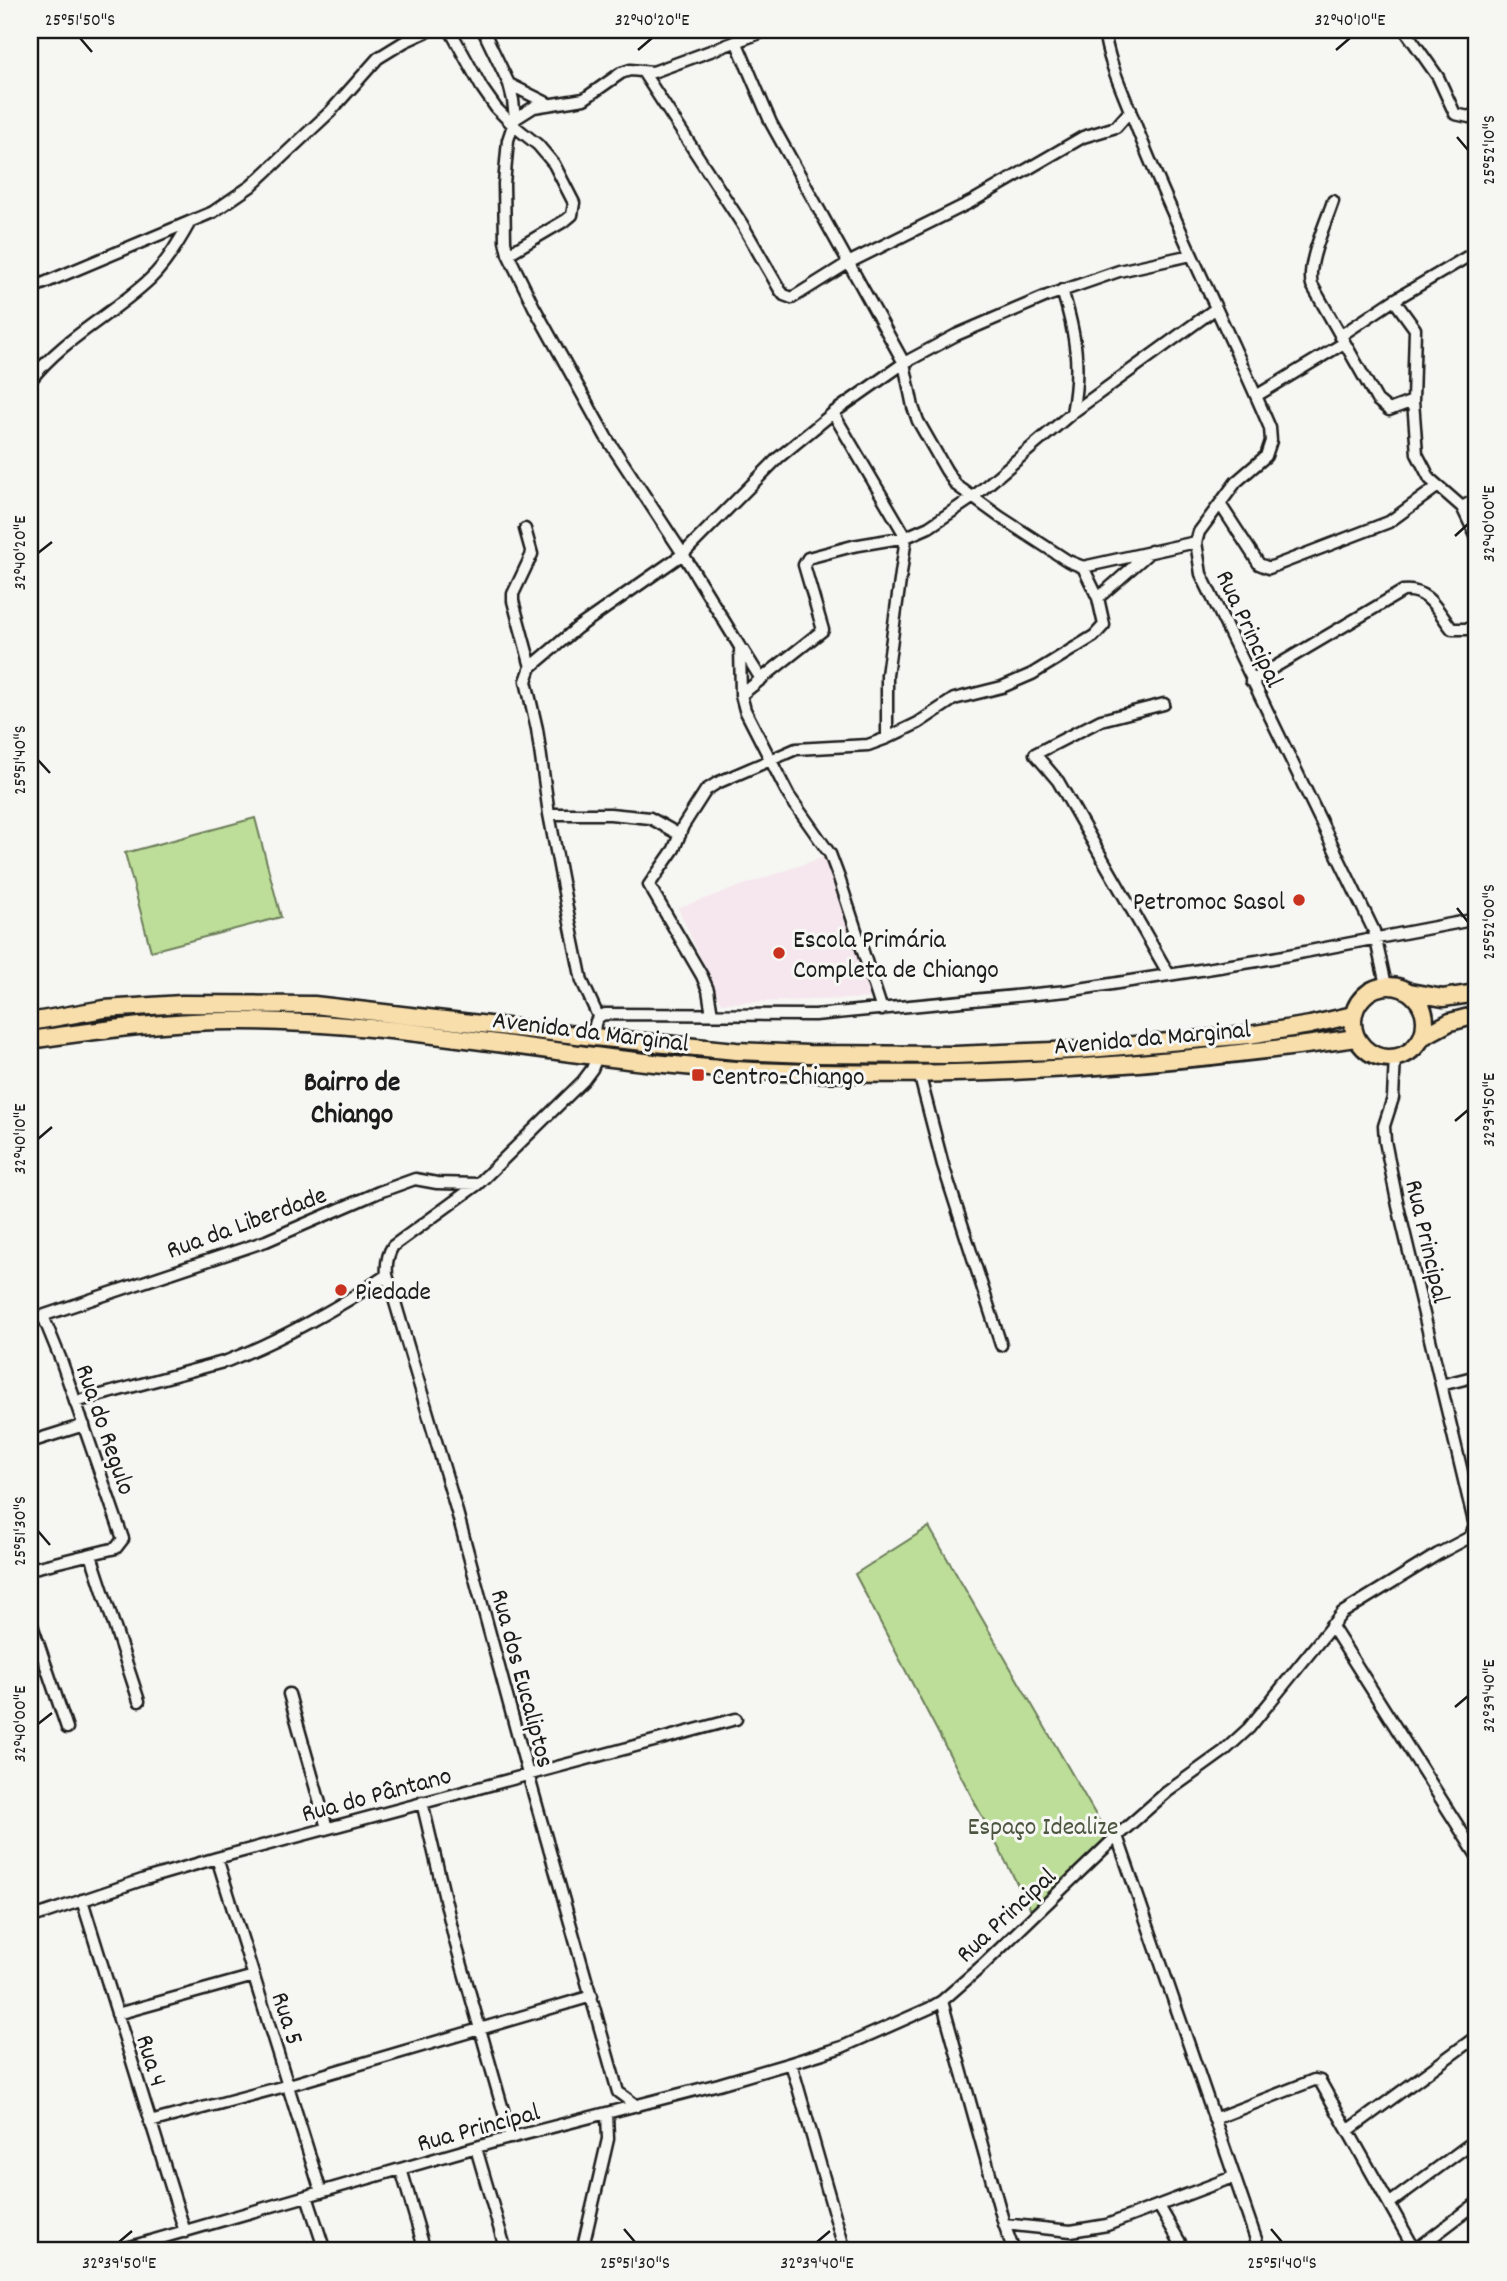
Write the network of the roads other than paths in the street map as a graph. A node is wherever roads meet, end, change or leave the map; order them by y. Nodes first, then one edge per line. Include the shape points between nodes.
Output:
1 (430, 30) edge
2 (450, 30) edge
3 (483, 30) edge
4 (768, 30) edge
5 (1104, 30) edge
6 (1405, 30) edge
7 (736, 41) junction
8 (643, 72) junction
9 (509, 83) junction
10 (547, 103) junction
11 (1131, 110) junction
12 (1477, 112) edge
13 (514, 122) junction
14 (1333, 201) dead end
15 (190, 222) junction
16 (1477, 251) edge
17 (508, 254) junction
18 (1191, 255) junction
19 (848, 262) junction
20 (30, 289) edge
21 (1062, 290) junction
22 (1394, 300) junction
23 (1215, 309) junction
24 (1342, 340) junction
25 (904, 363) junction
26 (30, 381) edge
27 (1256, 396) junction
28 (1413, 401) junction
29 (833, 413) junction
30 (1072, 413) junction
31 (1437, 487) junction
32 (972, 498) junction
33 (1477, 499) edge
34 (1220, 504) junction
35 (1462, 507) junction
36 (526, 529) dead end
37 (906, 537) junction
38 (1477, 538) edge
39 (1196, 542) junction
40 (1151, 551) junction
41 (683, 554) junction
42 (1083, 567) junction
43 (1098, 598) junction
44 (1477, 629) edge
45 (740, 647) junction
46 (531, 667) junction
47 (761, 679) junction
48 (1251, 681) junction
49 (741, 695) junction
50 (1164, 704) dead end
51 (887, 738) junction
52 (770, 761) junction
53 (549, 814) junction
54 (680, 835) junction
55 (1477, 919) edge
56 (1377, 939) junction
57 (1168, 973) junction
58 (1386, 985) junction
59 (1410, 992) junction
60 (1477, 993) edge
61 (881, 1010) junction
62 (712, 1014) junction
63 (1353, 1014) junction
64 (598, 1016) junction
65 (1477, 1016) edge
66 (30, 1022) edge
67 (594, 1037) junction
68 (1422, 1037) junction
69 (1356, 1038) junction
70 (30, 1040) edge
71 (597, 1057) junction
72 (1395, 1058) junction
73 (919, 1073) junction
74 (478, 1184) junction
75 (387, 1275) junction
76 (43, 1316) junction
77 (30, 1320) edge
78 (1001, 1345) dead end
79 (1477, 1376) edge
80 (1441, 1385) junction
81 (75, 1402) junction
82 (84, 1425) junction
83 (30, 1442) edge
84 (91, 1555) junction
85 (30, 1569) edge
86 (30, 1619) edge
87 (1331, 1625) junction
88 (289, 1694) dead end
89 (139, 1701) dead end
90 (736, 1719) dead end
91 (66, 1728) dead end
92 (528, 1774) junction
93 (422, 1802) junction
94 (327, 1828) junction
95 (1117, 1836) junction
96 (1476, 1854) edge
97 (217, 1858) junction
98 (82, 1900) junction
99 (30, 1918) edge
100 (254, 1976) junction
101 (592, 1996) junction
102 (942, 2001) junction
103 (117, 2014) junction
104 (481, 2029) junction
105 (1477, 2036) edge
106 (791, 2063) junction
107 (289, 2085) junction
108 (618, 2092) junction
109 (637, 2106) junction
110 (610, 2113) junction
111 (1214, 2119) junction
112 (150, 2122) junction
113 (1349, 2130) junction
114 (511, 2138) junction
115 (1477, 2139) edge
116 (476, 2147) junction
117 (401, 2169) junction
118 (1233, 2177) junction
119 (321, 2192) junction
120 (307, 2196) junction
121 (1390, 2203) junction
122 (1477, 2203) edge
123 (1159, 2206) junction
124 (1004, 2224) junction
125 (185, 2232) junction
126 (117, 2251) edge
127 (325, 2251) edge
128 (425, 2251) edge
129 (506, 2251) edge
130 (582, 2251) edge
131 (845, 2251) edge
132 (1014, 2251) edge
133 (1185, 2251) edge
134 (1260, 2251) edge
135 (1415, 2251) edge

1 - 15 street via 378,58 330,112 238,197
2 - 13 street via 482,88
3 - 9 street
4 - 7 street
5 - 11 street, Rua Principal
6 - 12 street via 1438,77 1455,114 1469,117
7 - 8 street
7 - 19 street via 771,123
8 - 10 street via 621,73 584,99
8 - 19 street via 784,295 792,298
9 - 10 street
9 - 13 street
10 - 13 street
11 - 18 street, Rua Principal
11 - 19 street via 1116,127 1083,137 971,202
13 - 17 street via 504,184
13 - 17 street via 547,154 575,203 566,220
14 - 24 street via 1310,274
15 - 20 street
15 - 26 street via 152,278 72,339
16 - 22 street
17 - 41 street via 607,437
18 - 21 street
18 - 23 street, Rua Principal
19 - 25 street
21 - 25 street
21 - 30 street via 1078,356
22 - 24 street
22 - 28 street via 1415,329
23 - 27 street, Rua Principal
23 - 30 street
24 - 27 street
24 - 28 street via 1383,407 1393,410
25 - 29 street
25 - 32 street via 918,421 956,485
27 - 34 street, Rua Principal via 1270,428 1270,448
28 - 31 street via 1417,454
29 - 37 street
29 - 41 street via 778,458
30 - 32 street
31 - 34 street via 1389,522 1269,568 1259,564
31 - 35 street
32 - 37 street
32 - 42 street
33 - 35 street
34 - 39 street, Rua Principal
35 - 38 street
36 - 46 street via 532,554 513,601
37 - 47 street via 808,558 804,565 823,630
37 - 51 street via 887,675
39 - 40 street
39 - 48 street, Rua Principal via 1201,574
40 - 42 street
40 - 43 street
41 - 45 street
41 - 46 street via 577,628
42 - 43 street
43 - 51 street via 1104,625 1094,636 1032,674 954,699
44 - 48 street via 1452,629 1427,596 1403,592
45 - 47 street
45 - 49 street
46 - 53 street via 526,681
47 - 49 street
48 - 56 street, Rua Principal
49 - 52 street via 752,729
50 - 57 street via 1101,720 1035,754 1058,781
51 - 52 street via 868,745 796,749
52 - 54 street via 706,790
52 - 61 street via 830,854
53 - 54 street via 650,818
53 - 64 street via 582,981
54 - 62 street via 649,886 702,976
55 - 56 street
56 - 57 street
56 - 58 street, Rua Principal
57 - 61 street via 1067,991
58 - 59 main road
58 - 63 main road via 1365,994
59 - 60 main road via 1443,998
59 - 68 main road via 1424,1013
61 - 62 street
62 - 64 street
63 - 67 main road, Avenida da Marginal via 1249,1035 955,1055 736,1051
63 - 69 main road
64 - 67 street
65 - 68 main road via 1450,1022
66 - 67 main road, Avenida da Marginal via 104,1009 182,1004 314,1004
68 - 72 main road via 1415,1047
69 - 72 main road via 1377,1056
69 - 73 main road, Avenida da Marginal via 1147,1064
70 - 71 main road, Avenida da Marginal via 162,1023 240,1020 464,1039
71 - 73 main road, Avenida da Marginal via 736,1070
71 - 74 street via 583,1081
72 - 80 street, Rua Principal via 1385,1141
73 - 78 street via 943,1165
74 - 75 street via 393,1246
74 - 76 street, Rua da Liberdade via 415,1179 266,1241
75 - 81 street via 248,1353
75 - 92 street, Rua dos Eucaliptos
76 - 77 street, Rua da Liberdade
76 - 81 street, Rua do Regulo
79 - 80 street
80 - 87 street, Rua Principal via 1474,1532 1354,1604
81 - 82 street, Rua do Regulo
82 - 83 street
82 - 84 street, Rua do Regulo via 123,1539 121,1544
84 - 85 street
84 - 89 street
86 - 91 street
87 - 95 street, Rua Principal via 1249,1728
87 - 96 street
88 - 94 street
90 - 92 street, Rua do Pântano
92 - 93 street, Rua do Pântano
92 - 101 street, Rua dos Eucaliptos
93 - 94 street, Rua do Pântano
93 - 104 street
94 - 97 street, Rua do Pântano
95 - 102 street, Rua Principal
95 - 111 street
97 - 98 street, Rua do Pântano
97 - 100 street, Rua 5
98 - 99 street, Rua do Pântano
98 - 103 street, Rua 4
100 - 103 street
100 - 107 street, Rua 5
101 - 104 street
101 - 108 street, Rua dos Eucaliptos
102 - 106 street, Rua Principal via 842,2047
102 - 124 street
103 - 112 street, Rua 4
104 - 107 street
104 - 114 street
105 - 113 street
106 - 109 street, Rua Principal
106 - 131 street
107 - 112 street
107 - 119 street, Rua 5
108 - 109 street
108 - 110 street
109 - 110 street, Rua Principal
110 - 114 street, Rua Principal
110 - 130 street
111 - 113 street via 1317,2080
111 - 118 street
112 - 125 street, Rua 4
113 - 121 street
114 - 116 street, Rua Principal
115 - 121 street
116 - 117 street, Rua Principal
116 - 129 street
117 - 119 street, Rua Principal
117 - 128 street
118 - 123 street
118 - 134 street
119 - 120 street, Rua Principal
120 - 125 street, Rua Principal
120 - 127 street
121 - 135 street
122 - 135 street
123 - 124 street via 1107,2225 1071,2231
123 - 133 street
124 - 132 street
125 - 126 street, Rua Principal

